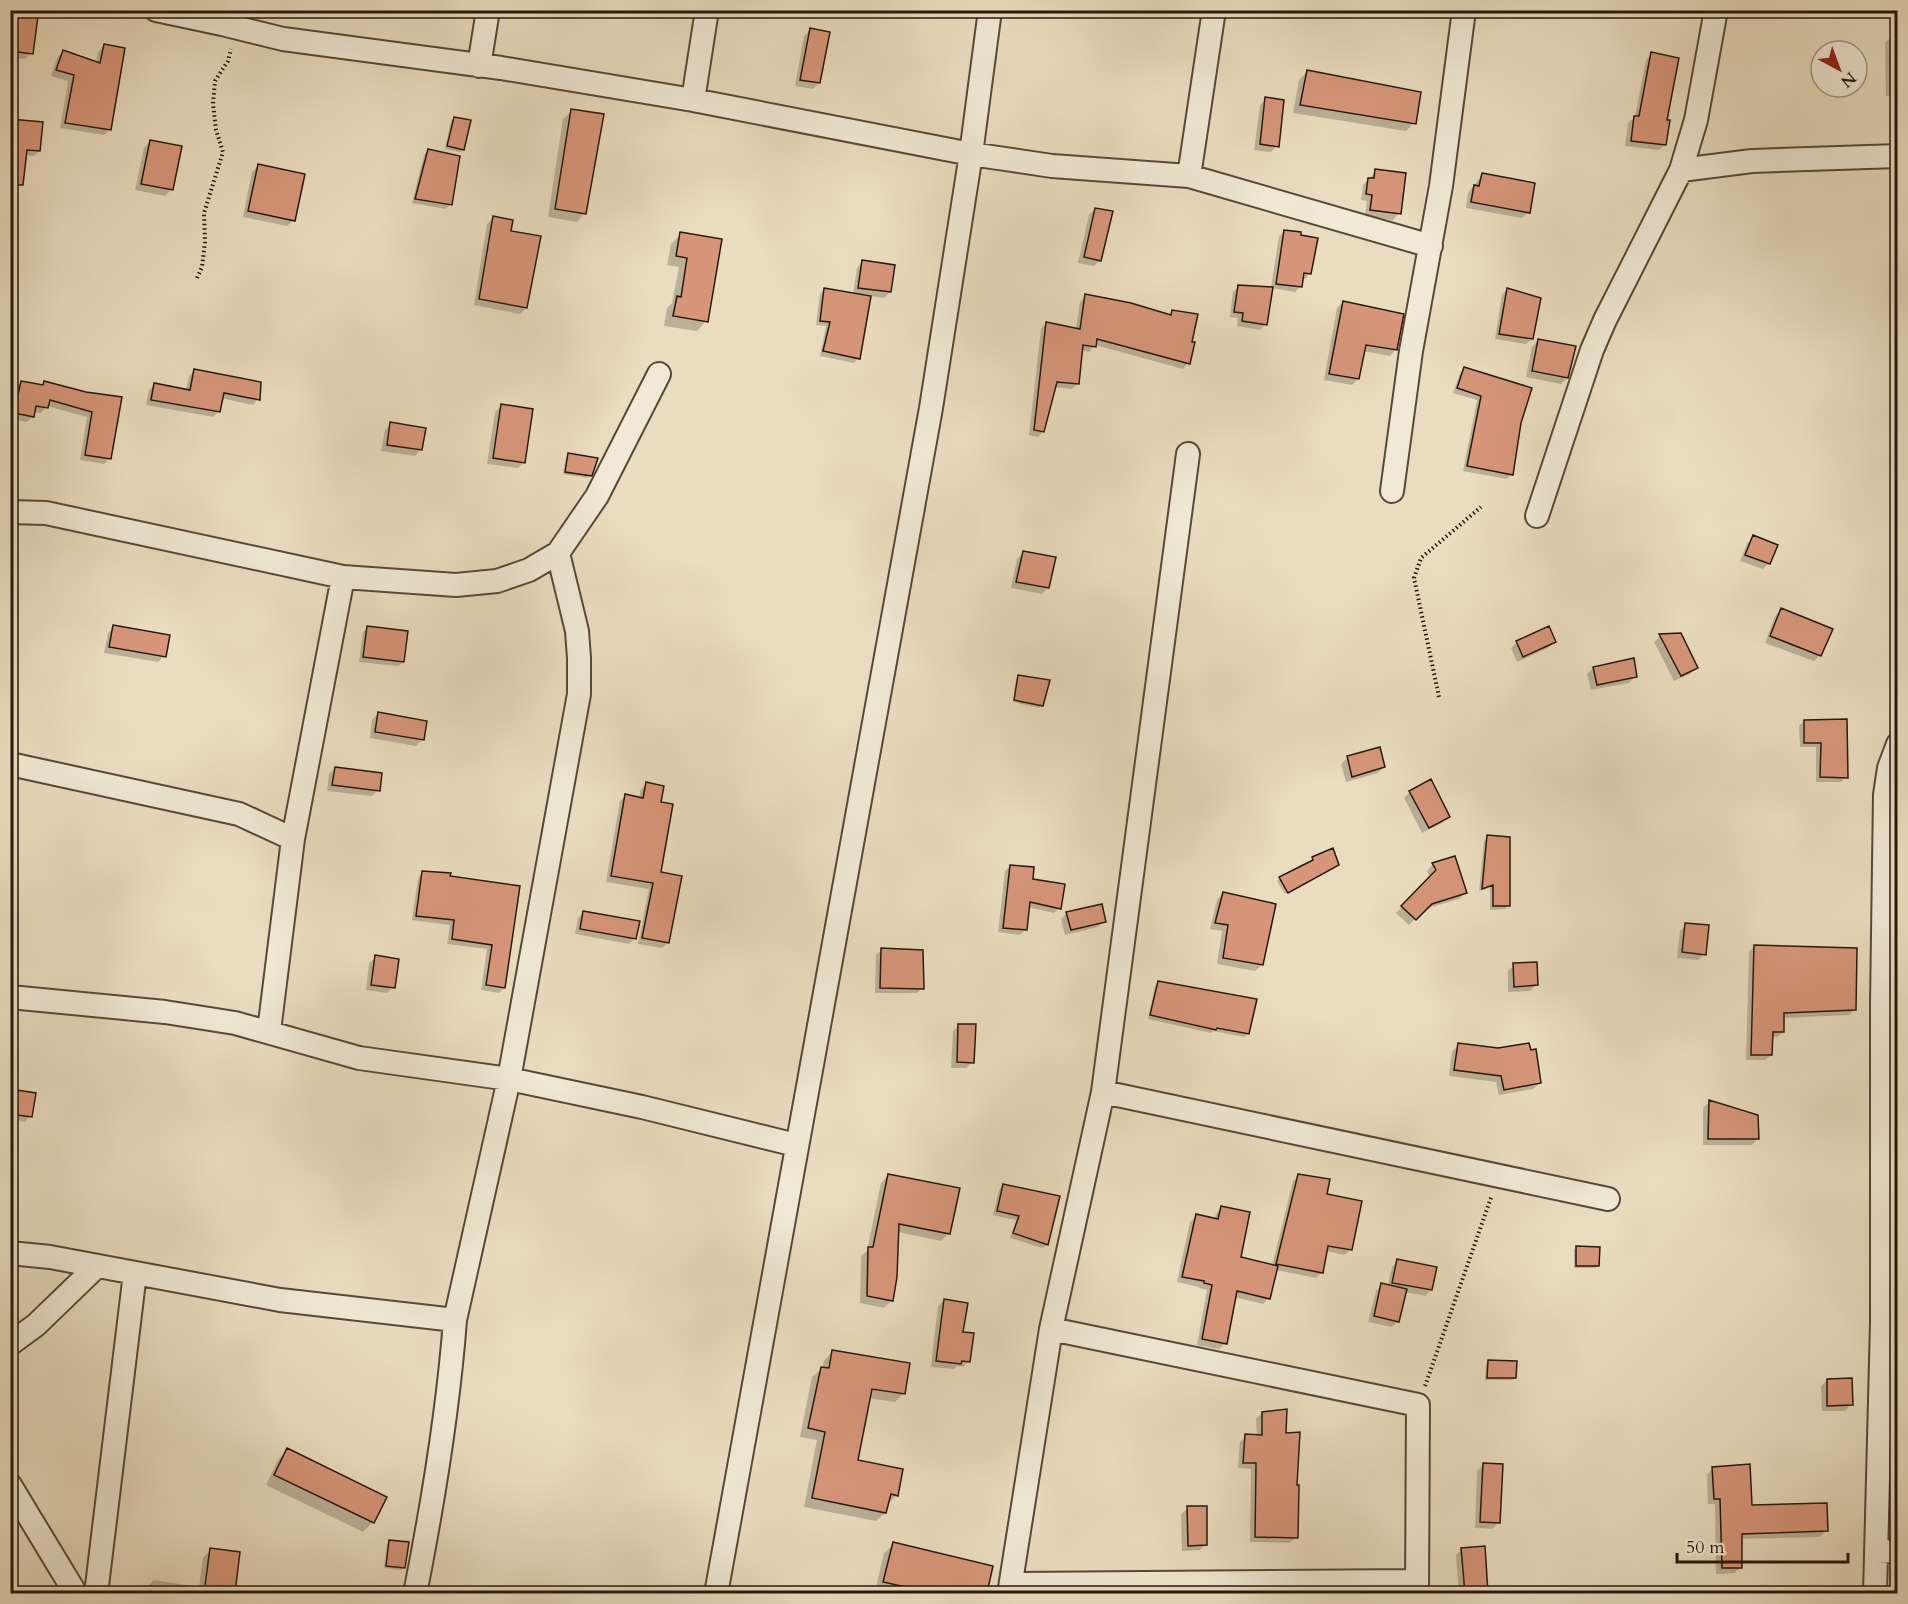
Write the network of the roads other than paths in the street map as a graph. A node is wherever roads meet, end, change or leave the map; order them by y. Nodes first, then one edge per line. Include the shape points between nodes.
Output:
1 (156, 10) edge
2 (488, 10) edge
3 (707, 10) edge
4 (990, 10) edge
5 (1214, 10) edge
6 (1464, 10) edge
7 (1716, 10) edge
8 (228, 21) edge
9 (479, 66) junction
10 (693, 100) junction
11 (971, 154) junction
12 (1898, 156) edge
13 (1681, 170) junction
14 (1188, 176) junction
15 (1431, 246) junction
16 (659, 374) dead end
17 (1188, 454) dead end
18 (1392, 491) dead end
19 (10, 512) edge
20 (1537, 516) dead end
21 (558, 553) junction
22 (343, 577) junction
23 (1898, 744) edge
24 (10, 764) edge
25 (293, 839) junction
26 (10, 997) edge
27 (1890, 1001) edge
28 (269, 1031) junction
29 (509, 1080) junction
30 (1103, 1092) junction
31 (796, 1145) junction
32 (1608, 1199) dead end
33 (10, 1253) edge
34 (97, 1266) junction
35 (135, 1273) junction
36 (455, 1320) junction
37 (1889, 1322) edge
38 (1051, 1329) junction
39 (10, 1344) edge
40 (10, 1485) edge
41 (1887, 1552) edge
42 (1416, 1587) edge
43 (1010, 1589) edge
44 (76, 1593) edge
45 (96, 1593) edge
46 (415, 1593) edge
47 (716, 1593) edge
48 (1875, 1593) edge

1 - 8 street
2 - 9 street
3 - 10 street
4 - 11 street
5 - 14 street
6 - 15 street
7 - 13 street via 1696,120
8 - 9 street via 282,39
9 - 10 street
10 - 11 street
11 - 14 street via 1052,166
11 - 31 street via 931,408
12 - 13 street via 1752,161
13 - 20 street via 1592,350
14 - 15 street
15 - 18 street via 1411,351
16 - 21 street via 597,496
17 - 30 street
19 - 22 street via 46,513
21 - 22 street via 529,570 497,581 456,585
21 - 29 street via 577,631 579,694
22 - 25 street
23 - 27 street via 1885,795
24 - 25 street via 239,814
25 - 28 street
26 - 28 street via 165,1012
27 - 37 street
28 - 29 street via 359,1058
29 - 31 street via 642,1107
29 - 36 street
30 - 32 street
30 - 38 street
31 - 47 street
33 - 34 street
34 - 35 street
34 - 39 street via 36,1325
35 - 36 street via 280,1300
35 - 45 street
36 - 46 street via 434,1497
37 - 41 street
38 - 42 street via 1418,1405
38 - 43 street
40 - 44 street
41 - 48 street
42 - 43 street

